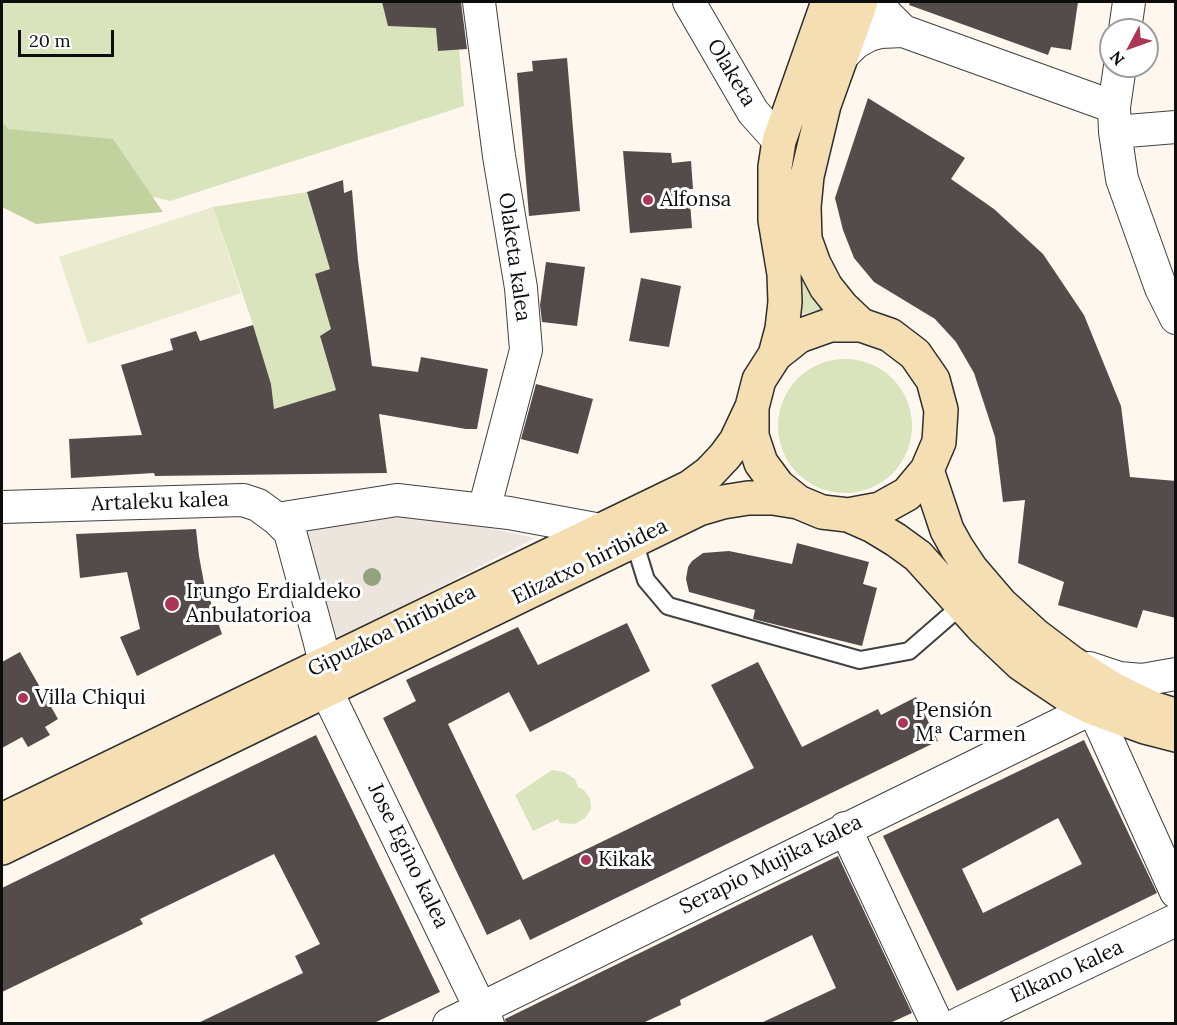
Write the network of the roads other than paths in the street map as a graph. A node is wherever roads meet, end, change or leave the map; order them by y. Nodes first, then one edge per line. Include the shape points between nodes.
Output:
1 (479, 2) edge
2 (689, 2) edge
3 (828, 2) edge
4 (861, 2) edge
5 (879, 2) edge
6 (1129, 2) edge
7 (1127, 18) edge
8 (903, 31) junction
9 (843, 55) junction
10 (1119, 78) edge
11 (1114, 119) junction
12 (1176, 127) edge
13 (779, 141) junction
14 (1176, 318) edge
15 (861, 326) junction
16 (776, 355) junction
17 (752, 407) junction
18 (927, 470) junction
19 (798, 502) junction
20 (2, 507) edge
21 (484, 510) junction
22 (848, 515) junction
23 (277, 519) junction
24 (601, 530) junction
25 (634, 541) junction
26 (962, 605) junction
27 (1072, 663) junction
28 (1176, 674) edge
29 (326, 677) junction
30 (1093, 708) junction
31 (1176, 715) edge
32 (1176, 735) edge
33 (2, 820) edge
34 (845, 828) junction
35 (2, 848) edge
36 (1176, 892) edge
37 (1176, 920) edge
38 (485, 1016) edge
39 (449, 1023) edge
40 (937, 1023) edge
41 (958, 1023) edge

1 - 21 street, Olaketa kalea via 521,288 525,350
2 - 13 street, Olaketa via 753,111
3 - 13 main road
4 - 9 main road
5 - 8 street
6 - 7 street
8 - 9 street via 869,35
8 - 11 street
9 - 15 main road via 824,105 807,176 805,239 826,287
10 - 11 street
11 - 12 street
11 - 14 street via 1122,179 1161,288
13 - 16 main road via 775,220 785,302
15 - 16 main road, Elizatxo hiribidea via 830,325 800,336
15 - 18 main road, Elizatxo hiribidea via 890,335 915,354 933,380 941,410 939,442
16 - 17 main road, Elizatxo hiribidea via 759,380
17 - 19 main road, Elizatxo hiribidea via 752,436 761,463 777,486
17 - 24 main road, Gipuzkoa hiribidea via 736,441 709,473 690,487
18 - 22 main road, Elizatxo hiribidea via 907,494 880,509
18 - 27 main road via 947,530 971,569 1010,612
19 - 22 main road, Elizatxo hiribidea via 822,512
19 - 25 main road, Elizatxo hiribidea via 748,498 723,502 699,509
20 - 23 street, Artaleku kalea via 243,500
21 - 23 street via 397,500
21 - 24 street
22 - 26 main road, Elizatxo hiribidea via 873,526 918,556
23 - 29 street, Artaleku kalea via 290,532
24 - 29 main road, Gipuzkoa hiribidea
25 - 26 lane via 646,580 668,606 860,660 909,651
25 - 29 main road, Elizatxo hiribidea
26 - 30 main road, Elizatxo hiribidea via 1021,664
27 - 28 street via 1119,678 1143,680
27 - 31 main road via 1152,708
29 - 33 main road, Gipuzkoa hiribidea
29 - 35 main road, Gipuzkoa hiribidea
29 - 38 street, Jose Egino kalea
30 - 32 main road, Elizatxo hiribidea
30 - 34 street, Serapio Mujika kalea
30 - 36 street
34 - 38 street, Serapio Mujika kalea
34 - 40 street
37 - 41 street, Elkano kalea
38 - 39 street, Serapio Mujika kalea

